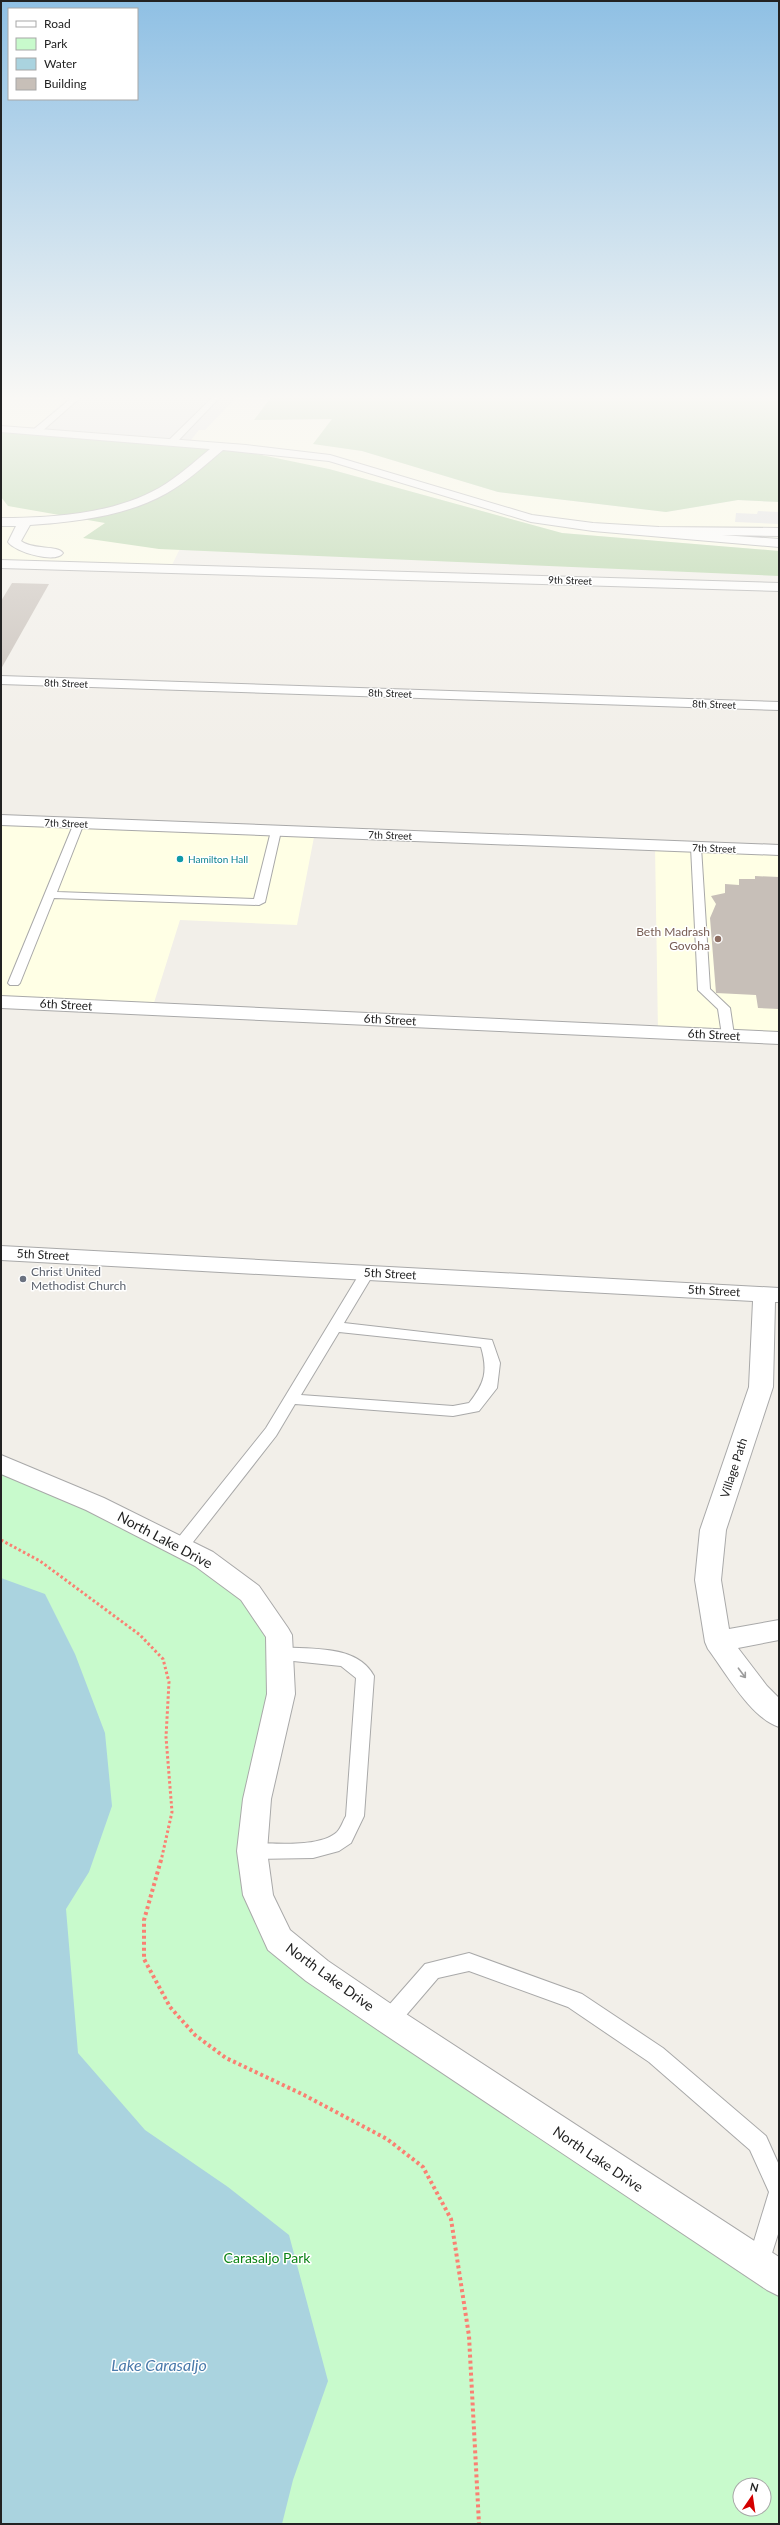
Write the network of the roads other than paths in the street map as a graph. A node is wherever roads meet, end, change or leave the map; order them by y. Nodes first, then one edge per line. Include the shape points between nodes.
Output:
1 (83, 514) edge
2 (517, 514) edge
3 (1, 522) edge
4 (25, 523) junction
5 (779, 532) edge
6 (737, 536) junction
7 (779, 543) edge
8 (1, 564) edge
9 (115, 567) junction
10 (779, 587) edge
11 (1, 680) edge
12 (779, 706) edge
13 (1, 820) edge
14 (79, 823) junction
15 (276, 831) junction
16 (696, 847) junction
17 (779, 850) edge
18 (50, 895) junction
19 (14, 983) dead end
20 (1, 1002) edge
21 (728, 1035) junction
22 (779, 1038) edge
23 (1, 1253) edge
24 (367, 1273) junction
25 (772, 1294) edge
26 (336, 1327) junction
27 (291, 1399) junction
28 (1, 1464) edge
29 (180, 1547) junction
30 (779, 1630) edge
31 (718, 1642) junction
32 (280, 1654) junction
33 (779, 1716) edge
34 (252, 1851) junction
35 (389, 2020) junction
36 (779, 2189) edge
37 (779, 2194) edge
38 (768, 2272) edge

1 - 4 street via 54,521
2 - 6 street via 593,528
3 - 4 street
4 - 9 street via 18,531 14,542 16,545 42,552 82,555 104,560
5 - 6 street
6 - 7 street
8 - 9 street, 9th Street
9 - 10 street, 9th Street
11 - 12 street, 8th Street
13 - 14 street, 7th Street
14 - 15 street, 7th Street
14 - 18 lane
15 - 16 street, 7th Street
15 - 18 lane via 259,902
16 - 17 street, 7th Street
16 - 21 lane via 704,990 724,1008
18 - 19 lane
20 - 21 street, 6th Street
21 - 22 street, 6th Street
23 - 24 street, 5th Street
24 - 25 street, 5th Street
24 - 26 lane
25 - 31 street, Village Path via 761,1387 713,1530 708,1580
26 - 27 lane
26 - 27 lane via 487,1343 493,1363 489,1388 474,1406 453,1411
27 - 29 lane via 270,1432
28 - 29 street, North Lake Drive via 95,1504
29 - 32 street, North Lake Drive via 204,1559 250,1593 279,1635
30 - 31 street
31 -> 33 street, Village Path via 757,1694
32 - 34 street, North Lake Drive via 281,1694 257,1799
32 - 34 lane via 343,1659 352,1663 365,1676 355,1816 344,1837 332,1845 312,1850
34 - 35 street, North Lake Drive via 258,1895 279,1940
35 - 36 lane via 432,1970 469,1962 575,2000 656,2055 758,2144
35 - 38 street, North Lake Drive
37 - 38 lane

